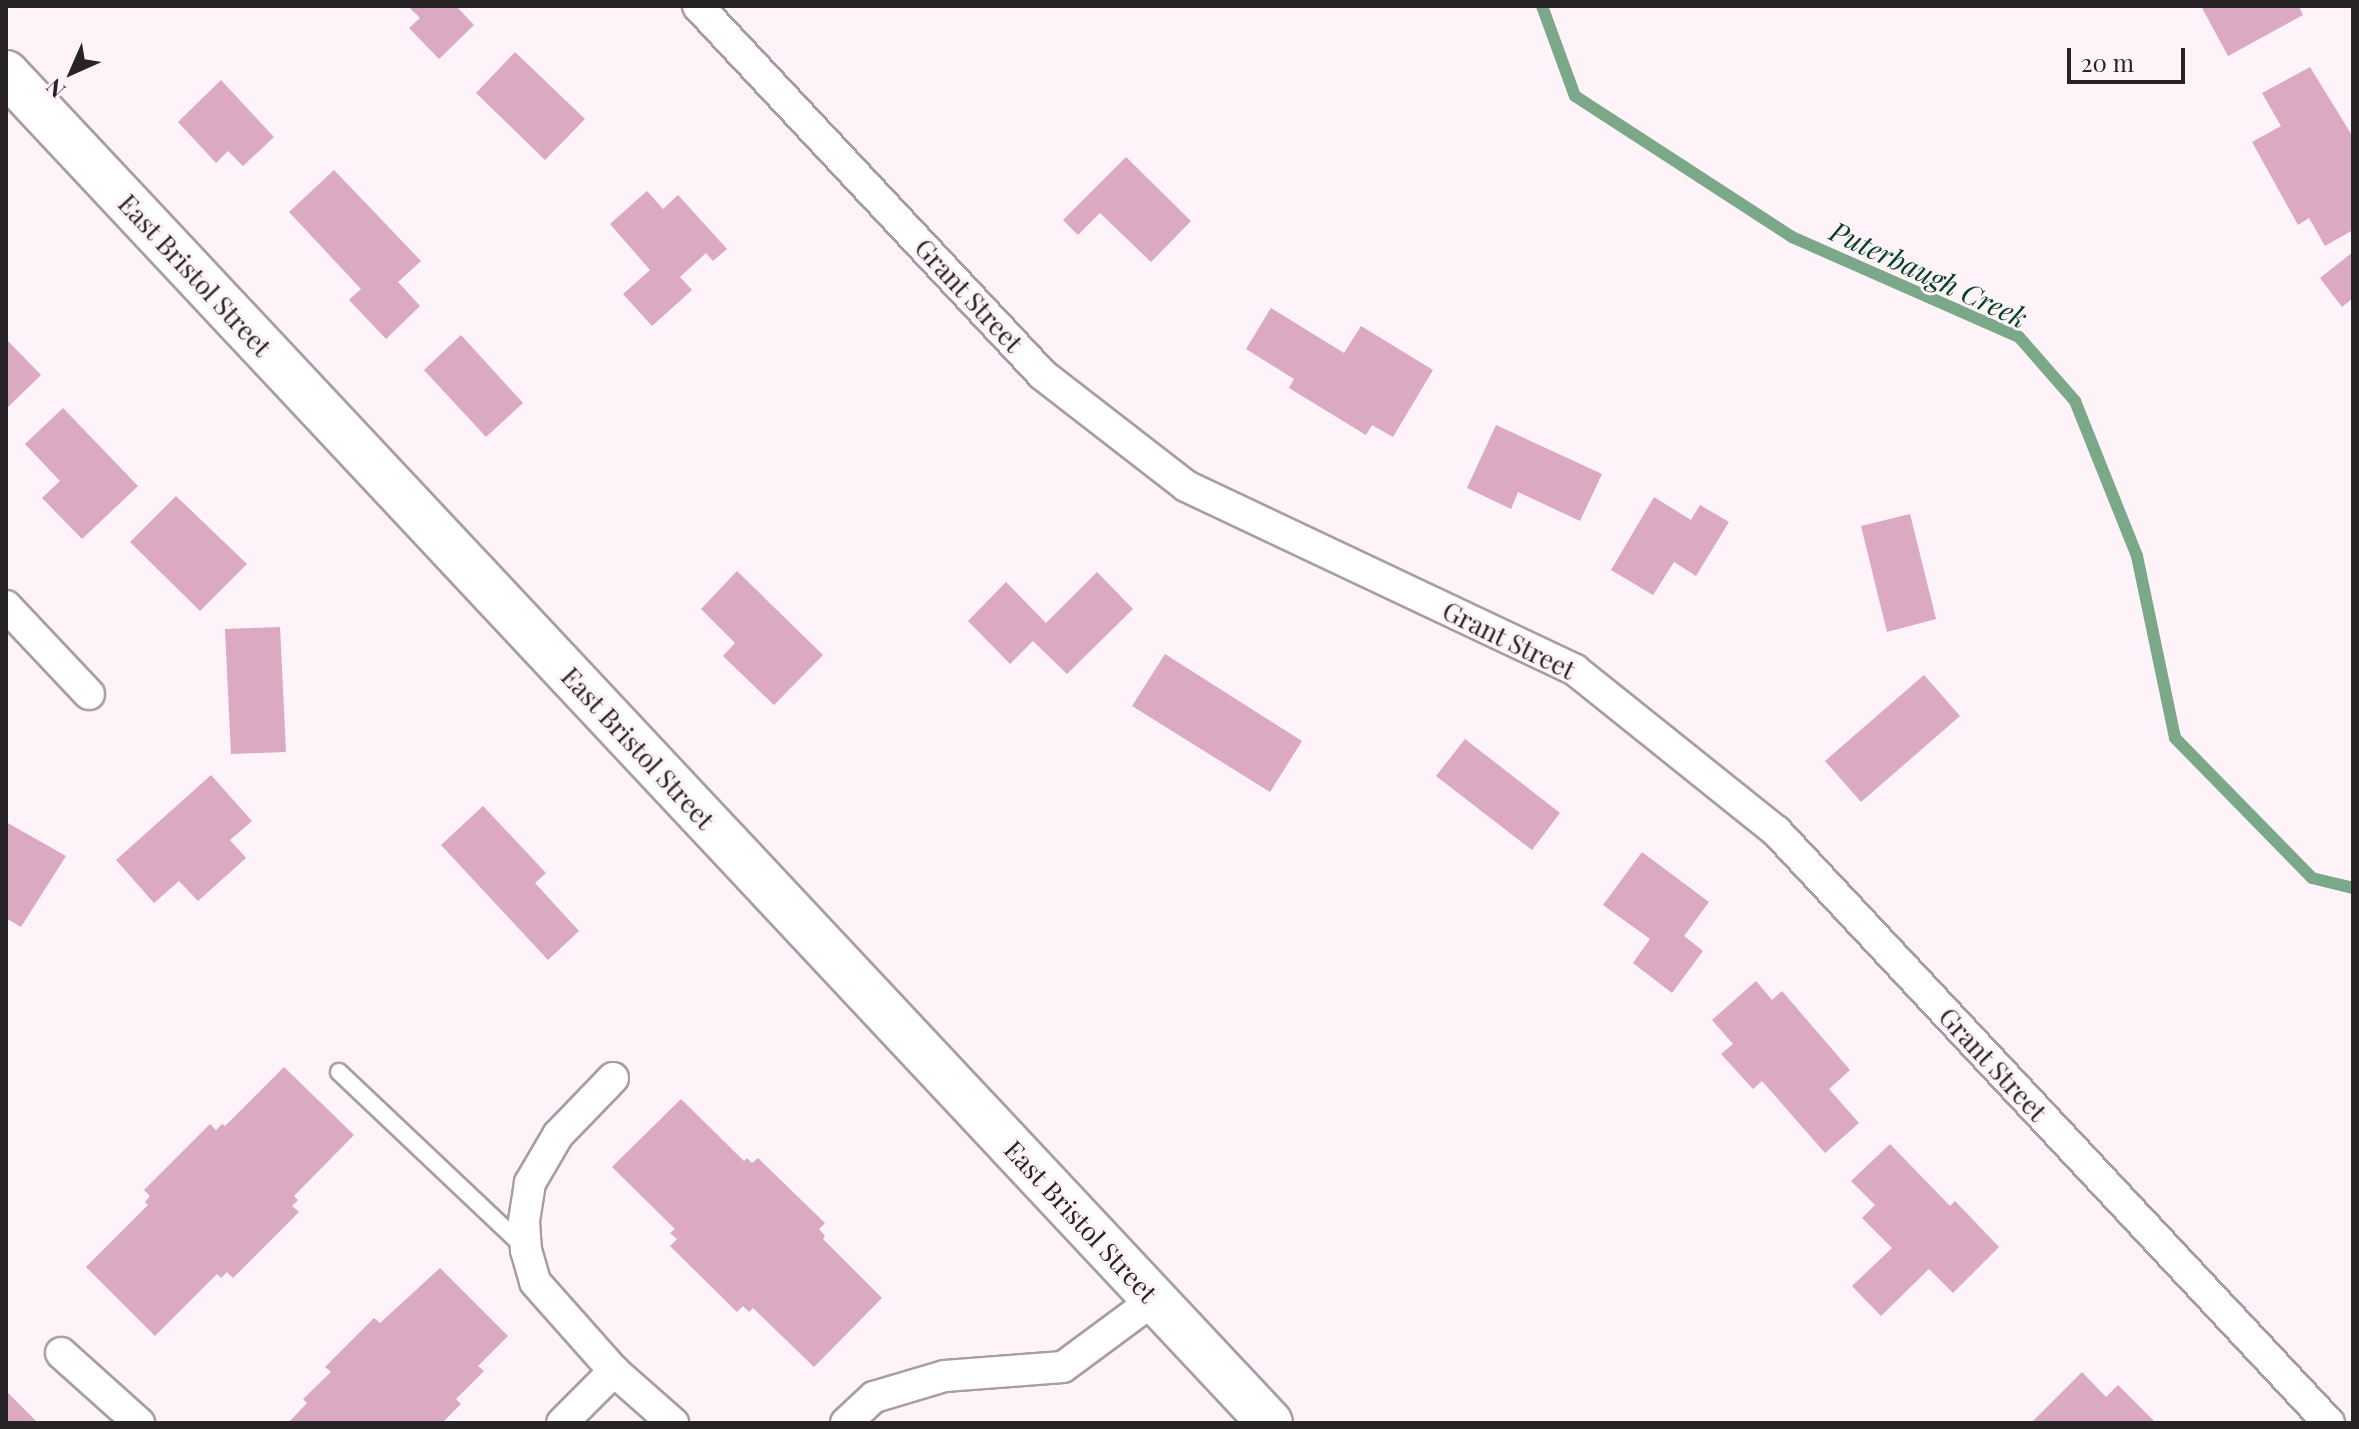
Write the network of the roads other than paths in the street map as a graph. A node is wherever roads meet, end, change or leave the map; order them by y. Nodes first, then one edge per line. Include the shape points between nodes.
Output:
1 (698, 6) edge
2 (6, 73) edge
3 (6, 606) edge
4 (89, 694) dead end
5 (339, 1072) dead end
6 (613, 1078) dead end
7 (526, 1250) junction
8 (1155, 1299) junction
9 (61, 1353) dead end
10 (614, 1371) junction
11 (139, 1423) edge
12 (562, 1423) edge
13 (673, 1423) edge
14 (846, 1423) edge
15 (1270, 1423) edge
16 (2329, 1423) edge

1 - 16 street, Grant Street via 1043,375 1186,486 1575,670 1776,831
2 - 8 main road, East Bristol Street
3 - 4 street
5 - 7 lane
6 - 7 street via 558,1135 530,1183
7 - 10 street via 535,1282
8 - 14 street via 1063,1367 945,1376 874,1397
8 - 15 main road, East Bristol Street
9 - 11 street
10 - 12 street
10 - 13 street

